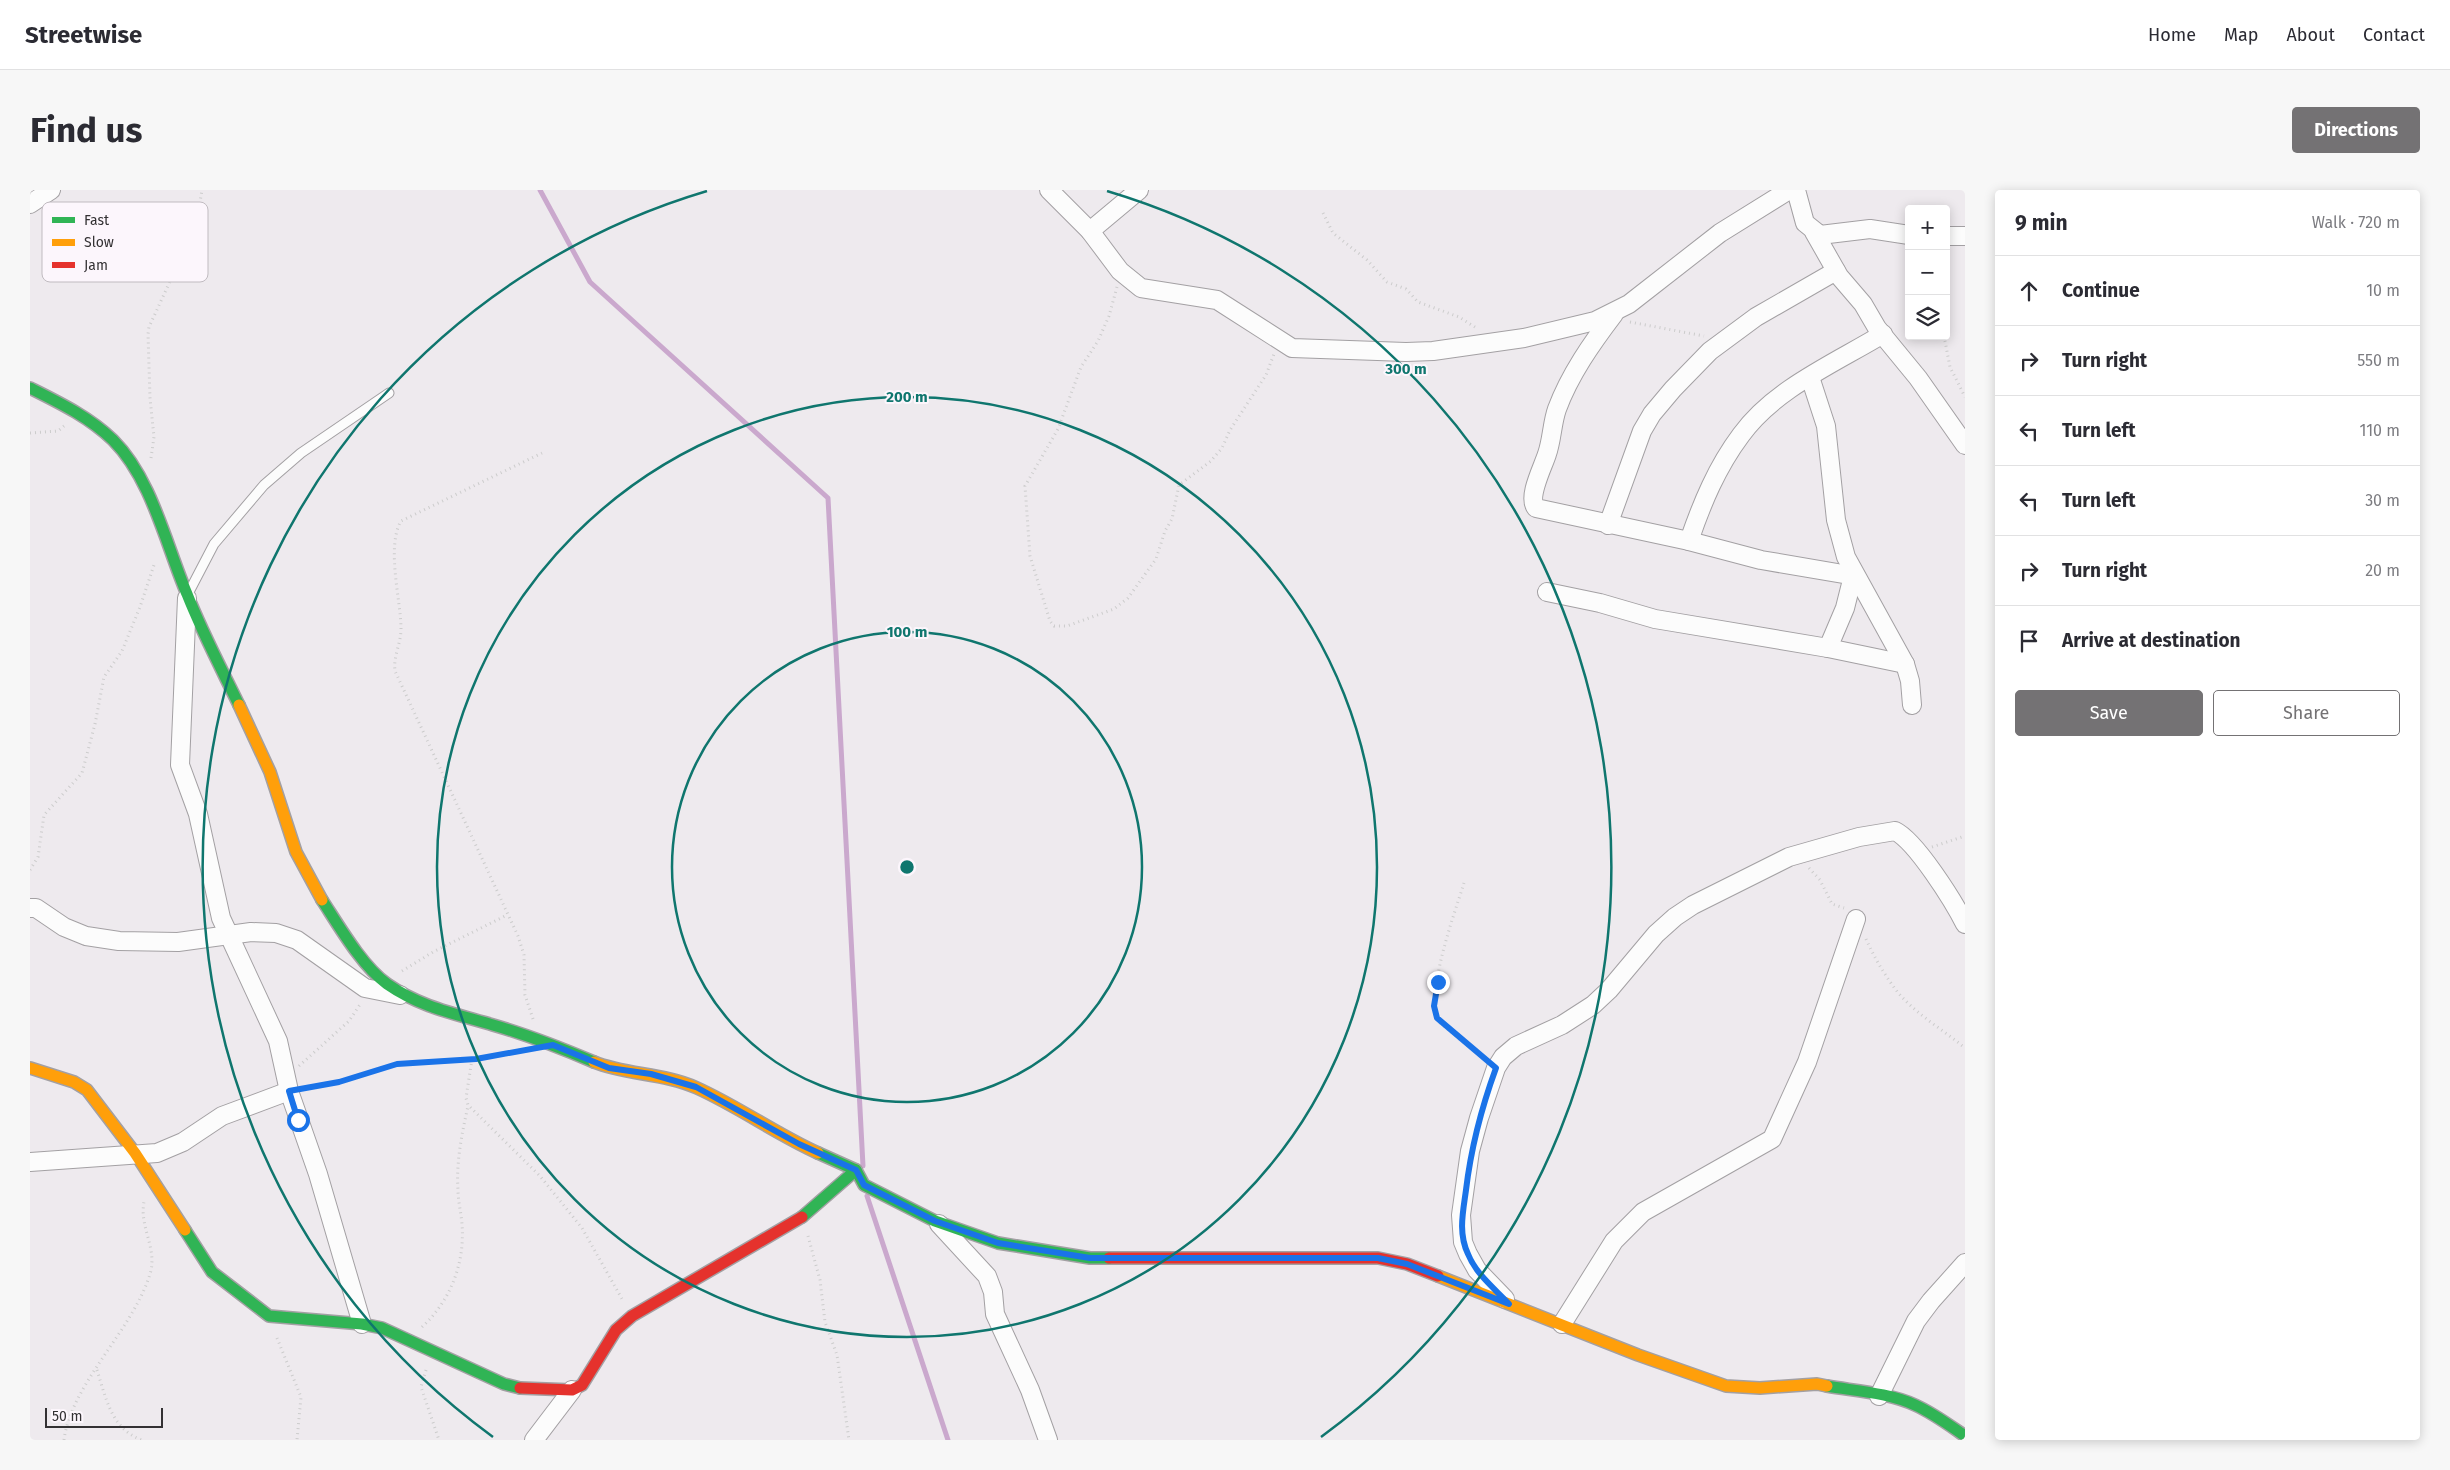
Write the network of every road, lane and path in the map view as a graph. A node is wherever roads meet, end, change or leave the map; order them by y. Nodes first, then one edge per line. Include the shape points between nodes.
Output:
1 (51, 190) edge
2 (1049, 190) edge
3 (1139, 190) edge
4 (1789, 190) edge
5 (1796, 190) edge
6 (30, 204) edge
7 (1323, 213) dead end
8 (1090, 231) junction
9 (1814, 232) junction
10 (1905, 234) edge
11 (1950, 236) edge
12 (1965, 236) edge
13 (1120, 271) junction
14 (1836, 271) junction
15 (170, 282) edge
16 (1614, 314) junction
17 (1883, 334) junction
18 (1728, 337) junction
19 (1277, 339) junction
20 (1945, 340) edge
21 (1497, 342) junction
22 (1810, 378) junction
23 (30, 388) edge
24 (389, 393) dead end
25 (1965, 397) edge
26 (80, 413) junction
27 (30, 433) edge
28 (1965, 445) edge
29 (542, 453) dead end
30 (149, 466) dead end
31 (1608, 524) junction
32 (1689, 541) junction
33 (156, 559) dead end
34 (1854, 576) junction
35 (1547, 592) dead end
36 (187, 595) junction
37 (1828, 648) junction
38 (1905, 664) junction
39 (1912, 705) dead end
40 (1965, 836) edge
41 (1918, 853) junction
42 (1796, 855) junction
43 (30, 870) edge
44 (1464, 884) dead end
45 (30, 908) edge
46 (507, 915) junction
47 (1856, 920) junction
48 (1965, 924) edge
49 (228, 936) junction
50 (375, 972) junction
51 (369, 990) junction
52 (410, 997) junction
53 (536, 1039) junction
54 (1965, 1048) edge
55 (515, 1052) dead end
56 (472, 1059) junction
57 (30, 1068) edge
58 (1496, 1068) junction
59 (287, 1085) junction
60 (468, 1106) junction
61 (136, 1153) junction
62 (30, 1162) edge
63 (856, 1170) junction
64 (150, 1177) junction
65 (803, 1216) junction
66 (935, 1221) junction
67 (1965, 1263) edge
68 (1509, 1304) junction
69 (269, 1316) junction
70 (632, 1316) junction
71 (362, 1324) junction
72 (1562, 1324) junction
73 (408, 1340) junction
74 (441, 1354) junction
75 (96, 1370) junction
76 (572, 1390) junction
77 (1879, 1396) junction
78 (1965, 1436) edge
79 (64, 1440) edge
80 (142, 1440) edge
81 (298, 1440) edge
82 (439, 1440) edge
83 (534, 1440) edge
84 (849, 1440) edge
85 (1048, 1440) edge

1 - 6 street
2 - 8 street
3 - 8 street
4 - 16 street via 1720,233
5 - 9 street via 1805,222
7 - 21 path via 1333,233 1367,260 1387,282 1406,289 1418,302 1459,317
8 - 13 street
9 - 10 street via 1828,235 1870,229
9 - 14 street
11 - 12 street
13 - 19 street via 1141,288 1217,300
13 - 19 path via 1116,296 1098,341 1081,367 1058,429 1025,486 1030,556 1054,626 1067,626 1114,609 1138,586 1162,545 1172,519 1179,485 1222,448 1266,375
14 - 17 street
14 - 18 street
15 - 30 path via 149,326 154,437
16 - 18 path via 1636,324
16 - 21 street
16 - 31 street via 1590,344 1562,397 1532,501 1538,510
17 - 22 street
17 - 28 street
18 - 31 street via 1710,351 1652,414 1642,431
19 - 21 street via 1292,348 1406,352
20 - 25 path via 1950,367
22 - 32 street via 1780,396 1741,434 1703,500
22 - 34 street via 1826,426 1836,520
23 - 26 street
24 - 36 lane via 301,453 264,486 214,544
26 - 27 path via 58,431
26 - 36 street via 127,456 149,496
29 - 46 path via 405,519 396,532 395,583 401,629 395,670
31 - 32 street
32 - 34 street via 1761,560
33 - 43 path via 122,651 104,677 96,724 82,773 44,814 38,857
34 - 37 street
34 - 38 street
35 - 37 street via 1655,619
36 - 49 street via 180,765 198,814
36 - 50 street via 270,772 296,852 318,895 355,950
37 - 38 street
38 - 39 street
40 - 41 path
41 - 42 street via 1895,831 1859,837
41 - 48 street
42 - 47 path via 1820,880 1832,904 1848,910
42 - 58 street via 1763,868 1675,917 1593,1005 1562,1025 1516,1046
44 - 58 path via 1448,935 1435,1015 1440,1023
45 - 49 street via 36,908 64,927 86,936 119,942 178,942
46 - 50 path via 396,974
46 - 53 path via 524,955 525,994 531,1008
47 - 54 path via 1896,991
47 - 72 street via 1807,1062 1772,1139 1643,1212 1614,1241
49 - 51 street via 251,932 276,933 297,940
49 - 59 street via 278,1040
50 - 52 street via 386,984
51 - 52 street
51 - 59 path via 349,1020
52 - 53 street via 452,1015
53 - 63 street via 609,1068 651,1074 696,1087 782,1135
55 - 56 path
56 - 59 path via 397,1064 339,1082
56 - 60 path via 466,1098
57 - 61 street via 81,1085
58 - 68 street via 1470,1151 1461,1215 1468,1254 1477,1270
59 - 61 street via 222,1116 168,1149 157,1153
59 - 71 street via 318,1174
60 - 70 path via 540,1176 582,1228
60 - 73 path via 462,1134 458,1189 463,1226 459,1271 438,1312
61 - 62 street
61 - 64 street
63 - 65 street
63 - 66 street via 864,1185
64 - 69 street via 212,1272
64 - 75 path via 142,1220 152,1251 151,1272 136,1307
65 - 70 street
65 - 84 path via 820,1280 825,1322 837,1355
66 - 68 street via 998,1243 1090,1258 1378,1258 1407,1264
66 - 85 street via 987,1276 993,1292 995,1314 1030,1390
67 - 77 street via 1916,1321
68 - 72 street
69 - 71 street
69 - 81 path via 301,1397
70 - 76 street via 616,1330 588,1378
71 - 73 street via 382,1328
72 - 77 street via 1726,1386 1760,1388 1818,1384
73 - 74 street
74 - 76 street via 504,1384
74 - 82 path via 426,1370 421,1387
75 - 79 path via 78,1397
75 - 80 path via 115,1422 131,1436
76 - 83 street
77 - 78 street via 1914,1404

